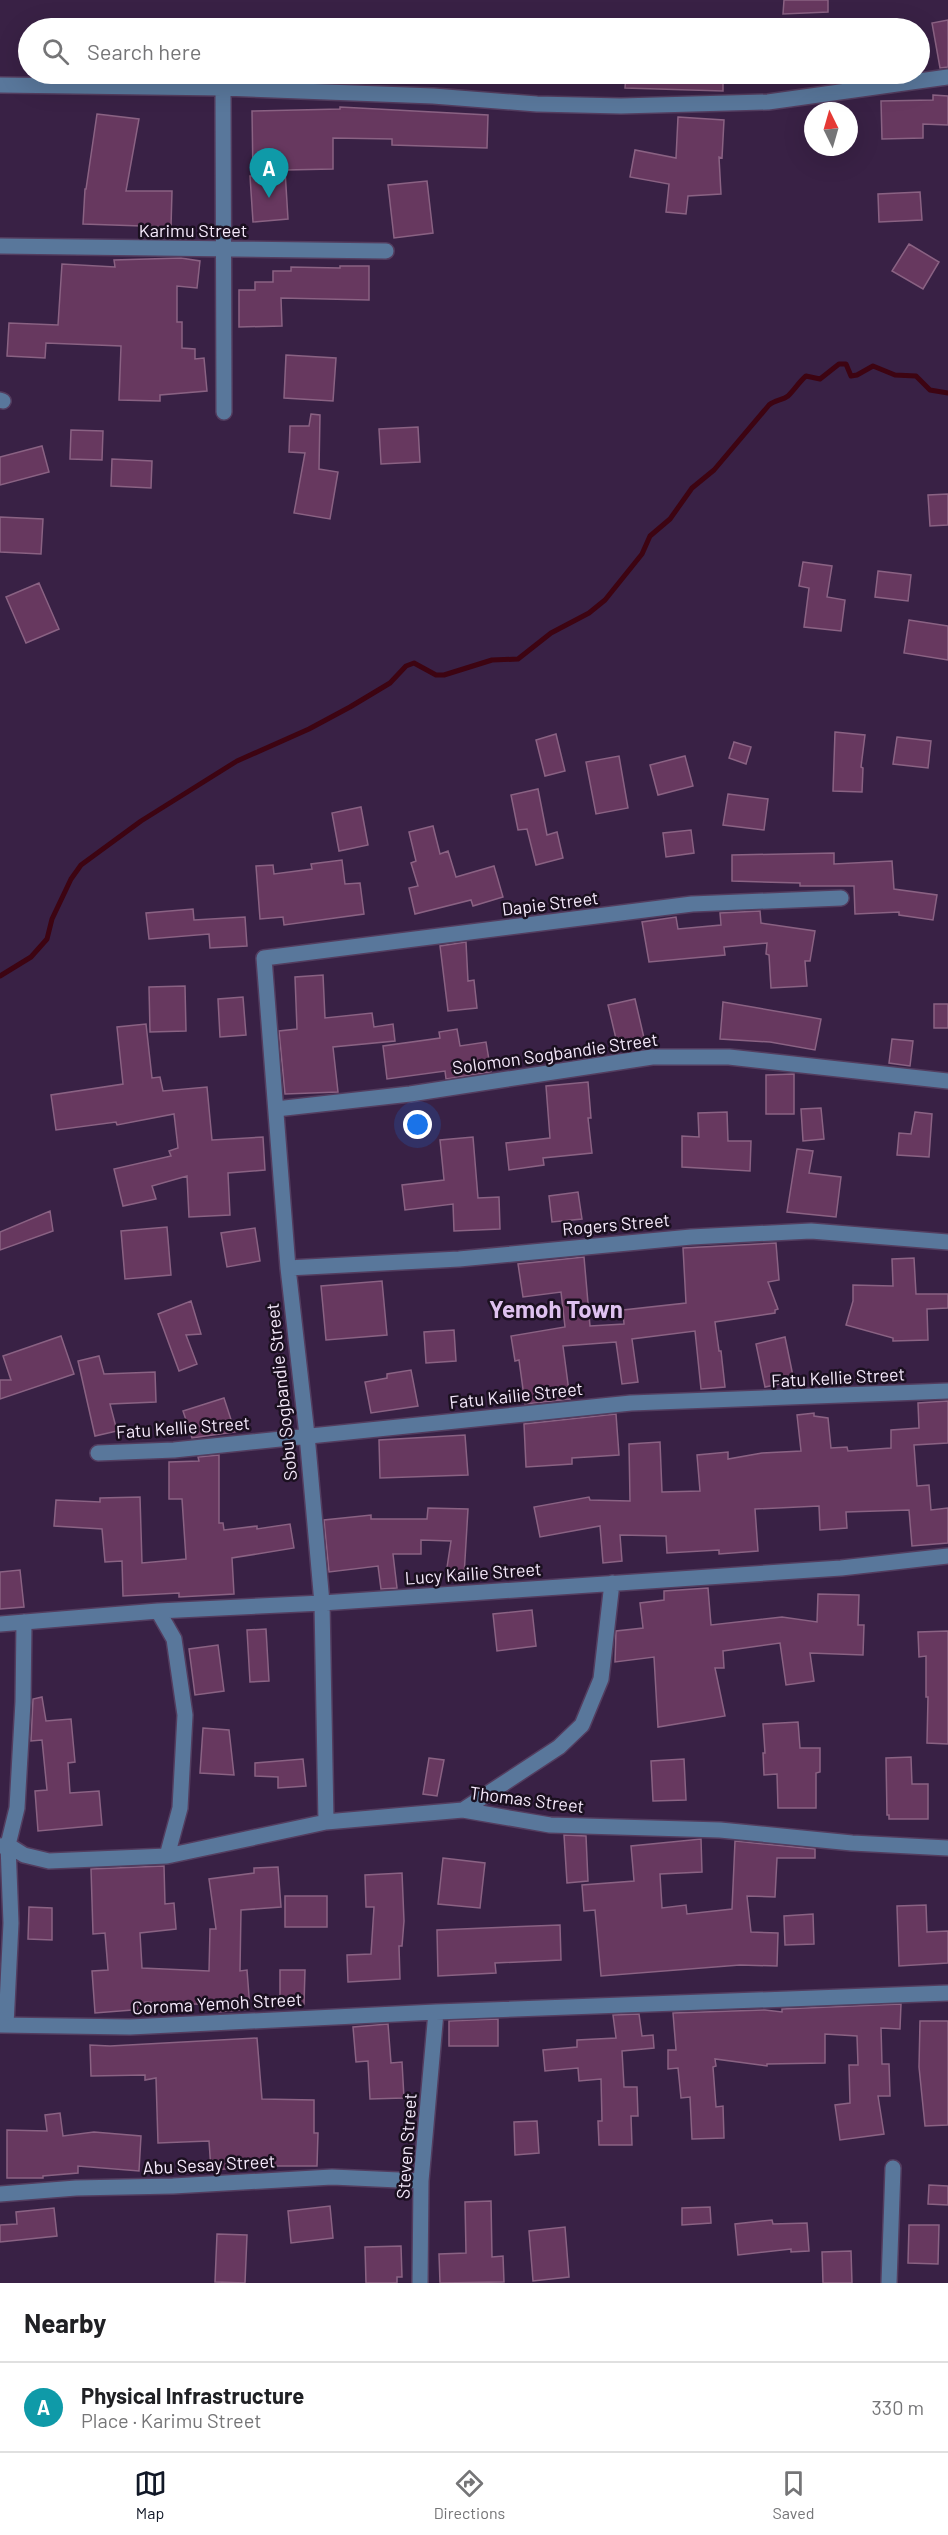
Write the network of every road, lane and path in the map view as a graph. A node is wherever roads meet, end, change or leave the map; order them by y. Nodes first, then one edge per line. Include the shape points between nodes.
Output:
1 (948, 76) edge
2 (930, 79) edge
3 (893, 84) edge
4 (0, 85) edge
5 (223, 88) junction
6 (0, 246) edge
7 (224, 250) junction
8 (386, 251) dead end
9 (224, 412) dead end
10 (841, 898) dead end
11 (264, 958) joint
12 (948, 1081) edge
13 (276, 1109) junction
14 (948, 1242) edge
15 (288, 1268) junction
16 (948, 1391) edge
17 (730, 1401) joint
18 (307, 1435) junction
19 (98, 1453) dead end
20 (948, 1556) edge
21 (612, 1583) junction
22 (322, 1603) junction
23 (158, 1611) junction
24 (24, 1622) junction
25 (0, 1624) edge
26 (463, 1810) junction
27 (326, 1822) junction
28 (4, 1845) edge
29 (948, 1848) edge
30 (167, 1856) junction
31 (948, 1993) edge
32 (436, 2012) junction
33 (3, 2025) edge
34 (893, 2168) dead end
35 (421, 2181) junction
36 (0, 2194) edge
37 (420, 2283) edge
38 (889, 2283) edge

1 - 2 street
3 - 5 street via 768,102 632,105
4 - 5 street
5 - 7 street
6 - 7 street, Karimu Street
7 - 8 street, Karimu Street
7 - 9 street
10 - 11 street, Dapie Street via 692,904
11 - 13 street, Sobu Sogbandie Street
12 - 13 street, Solomon Sogbandie Street via 729,1057 652,1057 410,1094
13 - 15 street, Sobu Sogbandie Street
14 - 15 street, Rogers Street via 812,1231 691,1237 459,1259
15 - 18 street, Sobu Sogbandie Street
16 - 17 street, Fatu Kellie Street
17 - 18 street, Fatu Kailie Street via 631,1403
18 - 19 street, Fatu Kellie Street via 174,1450
18 - 22 street, Sobu Sogbandie Street
20 - 21 street, Lucy Kailie Street via 841,1568
21 - 22 street, Lucy Kailie Street
21 - 26 street via 601,1679 582,1725 559,1747
22 - 23 street, Lucy Kailie Street
22 - 27 street, Sobu Sogbandie Street
23 - 24 street, Lucy Kailie Street
23 - 30 street via 174,1639 185,1714 180,1808
24 - 25 street, Lucy Kailie Street
24 - 28 street via 17,1808
26 - 27 street, Thomas Street
26 - 29 street, Thomas Street via 550,1825 720,1830
27 - 30 street, Thomas Street
28 - 30 street, Thomas Street via 24,1855 49,1860
28 - 33 street via 11,1923
31 - 32 street, Coroma Yemoh Street
32 - 33 street, Coroma Yemoh Street via 130,2027
32 - 35 street, Steven Street
34 - 38 street
35 - 36 street, Abu Sesay Street via 332,2176
35 - 37 street, Steven Street

